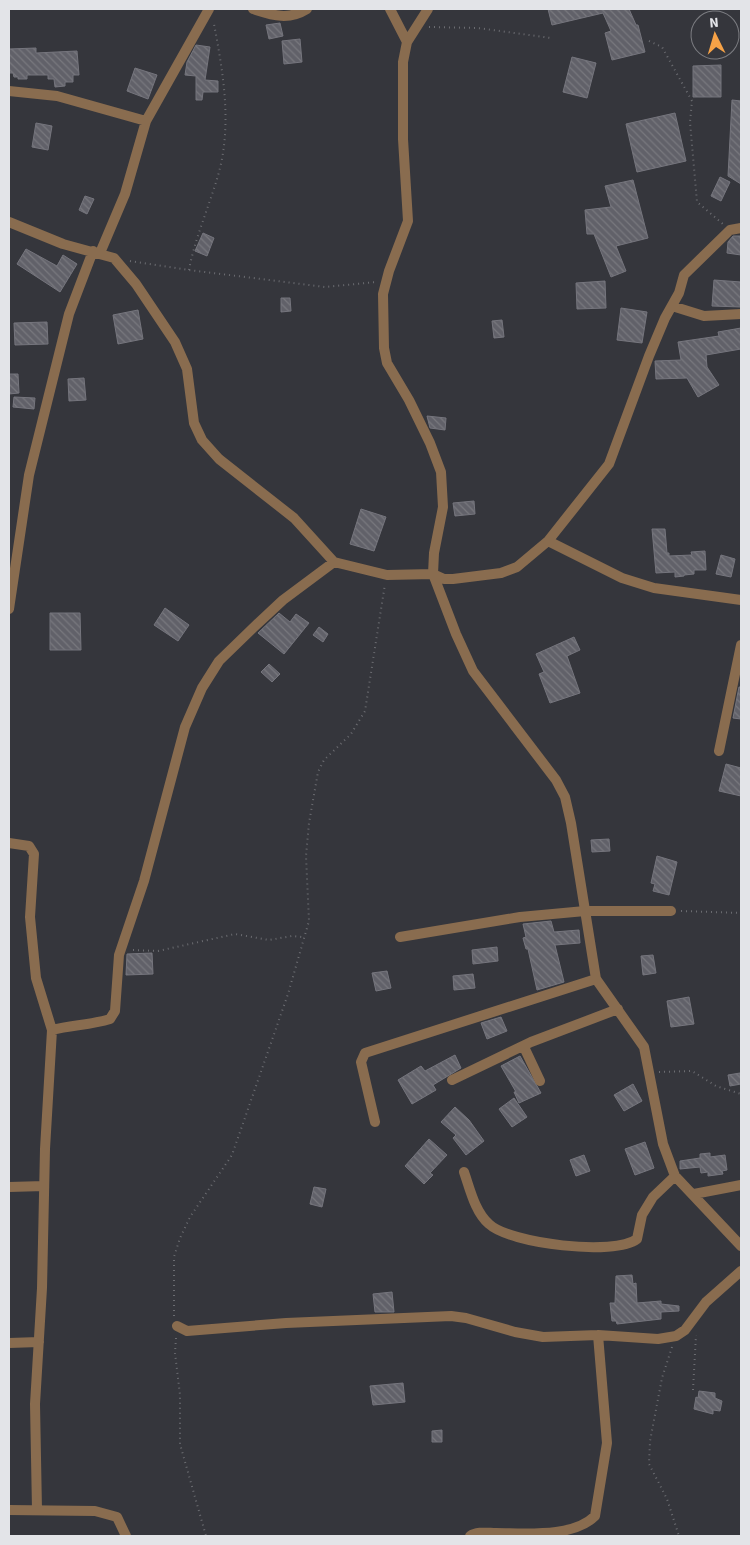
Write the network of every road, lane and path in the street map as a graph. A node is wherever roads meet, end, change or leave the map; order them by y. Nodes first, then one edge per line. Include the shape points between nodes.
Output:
1 (253, 9) edge
2 (307, 9) edge
3 (390, 9) edge
4 (428, 9) edge
5 (211, 14) edge
6 (417, 25) junction
7 (551, 38) dead end
8 (649, 41) dead end
9 (406, 42) junction
10 (9, 90) edge
11 (146, 121) junction
12 (9, 222) edge
13 (741, 228) edge
14 (730, 230) junction
15 (96, 252) junction
16 (114, 258) junction
17 (189, 270) junction
18 (386, 281) junction
19 (672, 306) junction
20 (741, 314) edge
21 (548, 540) junction
22 (334, 562) junction
23 (434, 574) junction
24 (387, 575) junction
25 (741, 600) edge
26 (9, 609) edge
27 (741, 645) edge
28 (719, 751) dead end
29 (9, 843) edge
30 (671, 910) joint
31 (585, 911) junction
32 (741, 913) edge
33 (400, 937) dead end
34 (302, 938) junction
35 (120, 950) junction
36 (596, 979) junction
37 (618, 1009) junction
38 (52, 1030) junction
39 (524, 1047) junction
40 (649, 1072) junction
41 (452, 1080) dead end
42 (540, 1081) dead end
43 (741, 1094) edge
44 (375, 1122) dead end
45 (464, 1172) dead end
46 (675, 1176) junction
47 (741, 1185) edge
48 (44, 1186) junction
49 (9, 1187) edge
50 (694, 1194) junction
51 (741, 1246) edge
52 (741, 1271) edge
53 (699, 1313) junction
54 (177, 1326) junction
55 (598, 1335) junction
56 (676, 1336) junction
57 (39, 1342) junction
58 (9, 1343) edge
59 (693, 1390) dead end
60 (9, 1510) edge
61 (37, 1510) junction
62 (126, 1536) edge
63 (206, 1536) edge
64 (470, 1536) edge
65 (679, 1536) edge

1 - 2 street via 277,17
3 - 9 street
4 - 6 street
5 - 11 street
5 - 17 path via 224,76 225,127 220,170
6 - 7 path via 478,28
6 - 9 street
8 - 14 path via 662,47 692,101 690,122 697,202
9 - 18 street via 402,98 408,221
10 - 11 street via 57,96
11 - 15 street via 125,194
12 - 15 street via 63,244
13 - 14 street
14 - 19 street via 684,275
15 - 16 street
15 - 26 street via 69,314 29,475
16 - 17 path
16 - 22 street via 136,284 175,342 186,369 194,423 202,440 219,459 294,518
17 - 18 path via 325,286
18 - 23 street via 382,329 387,363 409,400 441,472 442,507
19 - 20 street via 704,316
19 - 21 street via 649,356 609,464
21 - 23 street via 517,567 501,573 453,579
21 - 25 street via 622,578 654,588
22 - 24 street
22 - 35 street via 283,600 253,628 219,661 202,688 185,727 144,881
23 - 24 street
23 - 31 street via 473,671 556,780 565,797
24 - 34 path via 365,711 351,734 324,760 318,772 306,856 308,921
27 - 28 street
29 - 38 street via 29,846 34,854 30,917 36,978
30 - 31 street
30 - 32 path
31 - 33 street via 520,917
31 - 36 street
34 - 35 path via 292,936 269,940 235,934 158,951
34 - 54 path via 288,994 232,1155 190,1217 180,1238 174,1257 174,1318
35 - 38 street via 118,1001 110,1019
36 - 37 street
36 - 44 street via 365,1053 361,1062
37 - 39 street
37 - 40 street via 644,1047
38 - 48 street
39 - 41 street
39 - 42 street
40 - 43 path via 692,1071 716,1086
40 - 46 street via 663,1144
45 - 46 street via 482,1217 490,1226 520,1239 583,1247 630,1245 637,1239 642,1215 653,1198
46 - 50 street
47 - 50 street
48 - 49 street
48 - 57 street
50 - 51 street
52 - 53 street via 706,1302
53 - 56 street
53 - 59 path
54 - 55 street via 187,1331 451,1316 543,1338
54 - 63 path via 175,1353 180,1395 180,1444
55 - 56 street via 658,1339
55 - 64 street via 607,1443 595,1516 581,1525 550,1533 481,1533
56 - 65 path via 662,1378 650,1441 650,1464 667,1499
57 - 58 street
57 - 61 street via 34,1464
60 - 61 street
61 - 62 street via 95,1511 117,1517

